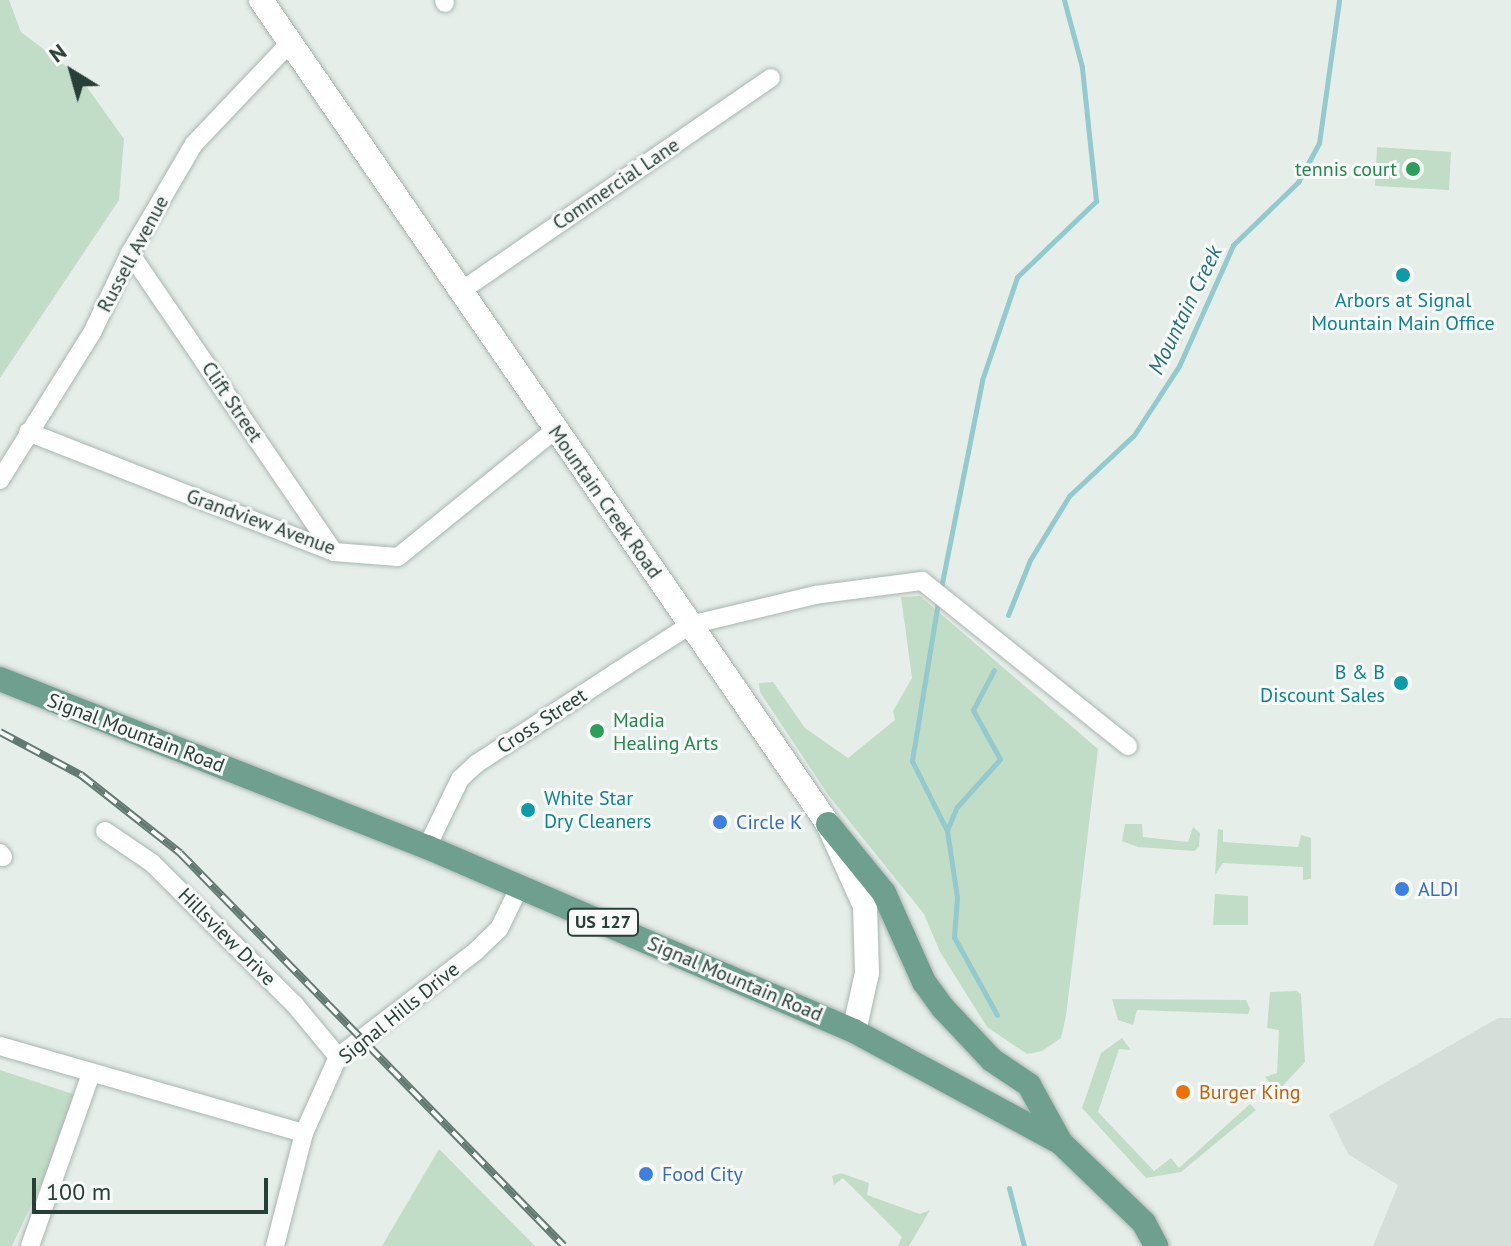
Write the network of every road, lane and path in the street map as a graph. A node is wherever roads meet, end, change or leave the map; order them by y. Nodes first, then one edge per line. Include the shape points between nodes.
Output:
1 (261, 0) edge
2 (288, 45) junction
3 (771, 78) dead end
4 (130, 253) junction
5 (461, 291) junction
6 (555, 430) junction
7 (28, 432) junction
8 (0, 480) edge
9 (334, 552) junction
10 (690, 625) junction
11 (0, 679) edge
12 (1128, 746) dead end
13 (828, 824) junction
14 (105, 831) dead end
15 (427, 847) junction
16 (520, 886) junction
17 (854, 1031) junction
18 (0, 1046) edge
19 (338, 1057) junction
20 (91, 1074) junction
21 (304, 1133) junction
22 (1061, 1143) junction
23 (30, 1246) edge
24 (275, 1246) edge
25 (1156, 1246) edge

1 - 2 main road, Mountain Creek Road
2 - 4 street, Russell Avenue via 194,144
2 - 5 main road, Mountain Creek Road
3 - 5 street, Commercial Lane
4 - 7 street, Russell Avenue via 92,333
4 - 9 street, Clift Street
5 - 6 main road, Mountain Creek Road
6 - 9 street, Grandview Avenue via 398,557
6 - 10 main road, Mountain Creek Road
7 - 8 street, Russell Avenue
7 - 9 street, Grandview Avenue
10 - 12 street, Cross Street via 815,595 922,581
10 - 13 main road, Mountain Creek Road
10 - 15 street, Cross Street via 476,764 460,779
11 - 15 main road, Signal Mountain Road / US 127
13 - 17 main road, Mountain Creek Road via 865,906 867,973
13 - 22 main road via 884,893 924,982 992,1060 1029,1085
14 - 19 street, Hillsview Drive via 152,863 295,1005
15 - 16 main road, Signal Mountain Road / US 127
16 - 17 main road, Signal Mountain Road / US 127
16 - 19 street, Signal Hills Drive via 499,929 476,951
17 - 22 main road, Signal Mountain Road / US 127
18 - 20 street
19 - 21 street, Signal Hills Drive
20 - 21 street
20 - 23 street
21 - 24 street, Signal Hills Drive
22 - 25 main road, Signal Mountain Road / US 127 via 1144,1223

